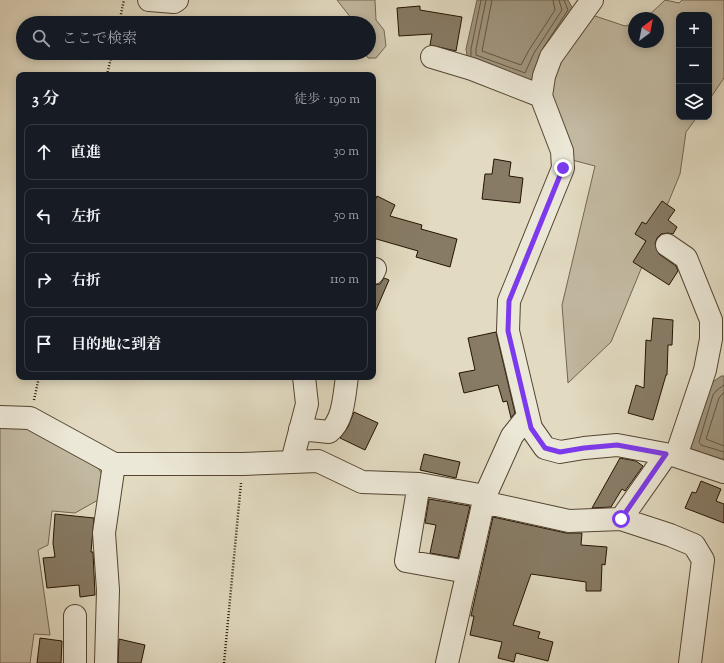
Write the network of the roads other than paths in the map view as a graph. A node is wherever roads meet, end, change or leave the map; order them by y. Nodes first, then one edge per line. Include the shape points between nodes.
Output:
1 (149, 0) edge
2 (176, 0) edge
3 (592, 0) edge
4 (432, 57) dead end
5 (541, 96) junction
6 (667, 244) dead end
7 (304, 380) edge
8 (347, 380) edge
9 (528, 416) junction
10 (0, 417) edge
11 (300, 429) junction
12 (671, 455) junction
13 (292, 462) junction
14 (114, 464) junction
15 (724, 472) edge
16 (419, 484) junction
17 (484, 499) junction
18 (621, 519) junction
19 (467, 572) junction
20 (75, 616) dead end
21 (75, 663) edge
22 (106, 663) edge
23 (447, 663) edge
24 (690, 663) edge

1 - 2 street
3 - 5 street via 551,57 544,76
4 - 5 street via 472,69
5 - 9 street via 562,151 563,168 509,301 508,331
6 - 12 street via 686,258 711,320 711,339 705,370
7 - 11 street via 307,404
8 - 11 street via 336,426 329,432
9 - 12 street via 531,428 545,448 560,452 617,445
9 - 17 street via 512,436
10 - 14 street via 30,418
11 - 13 street
12 - 15 street
12 - 18 street
13 - 14 street
13 - 16 street via 318,461 362,482
14 - 22 street via 104,533 108,590
16 - 17 street
16 - 19 street via 406,561
17 - 18 street via 569,522
17 - 19 street
18 - 24 street via 694,545 703,560
19 - 23 street
20 - 21 street

